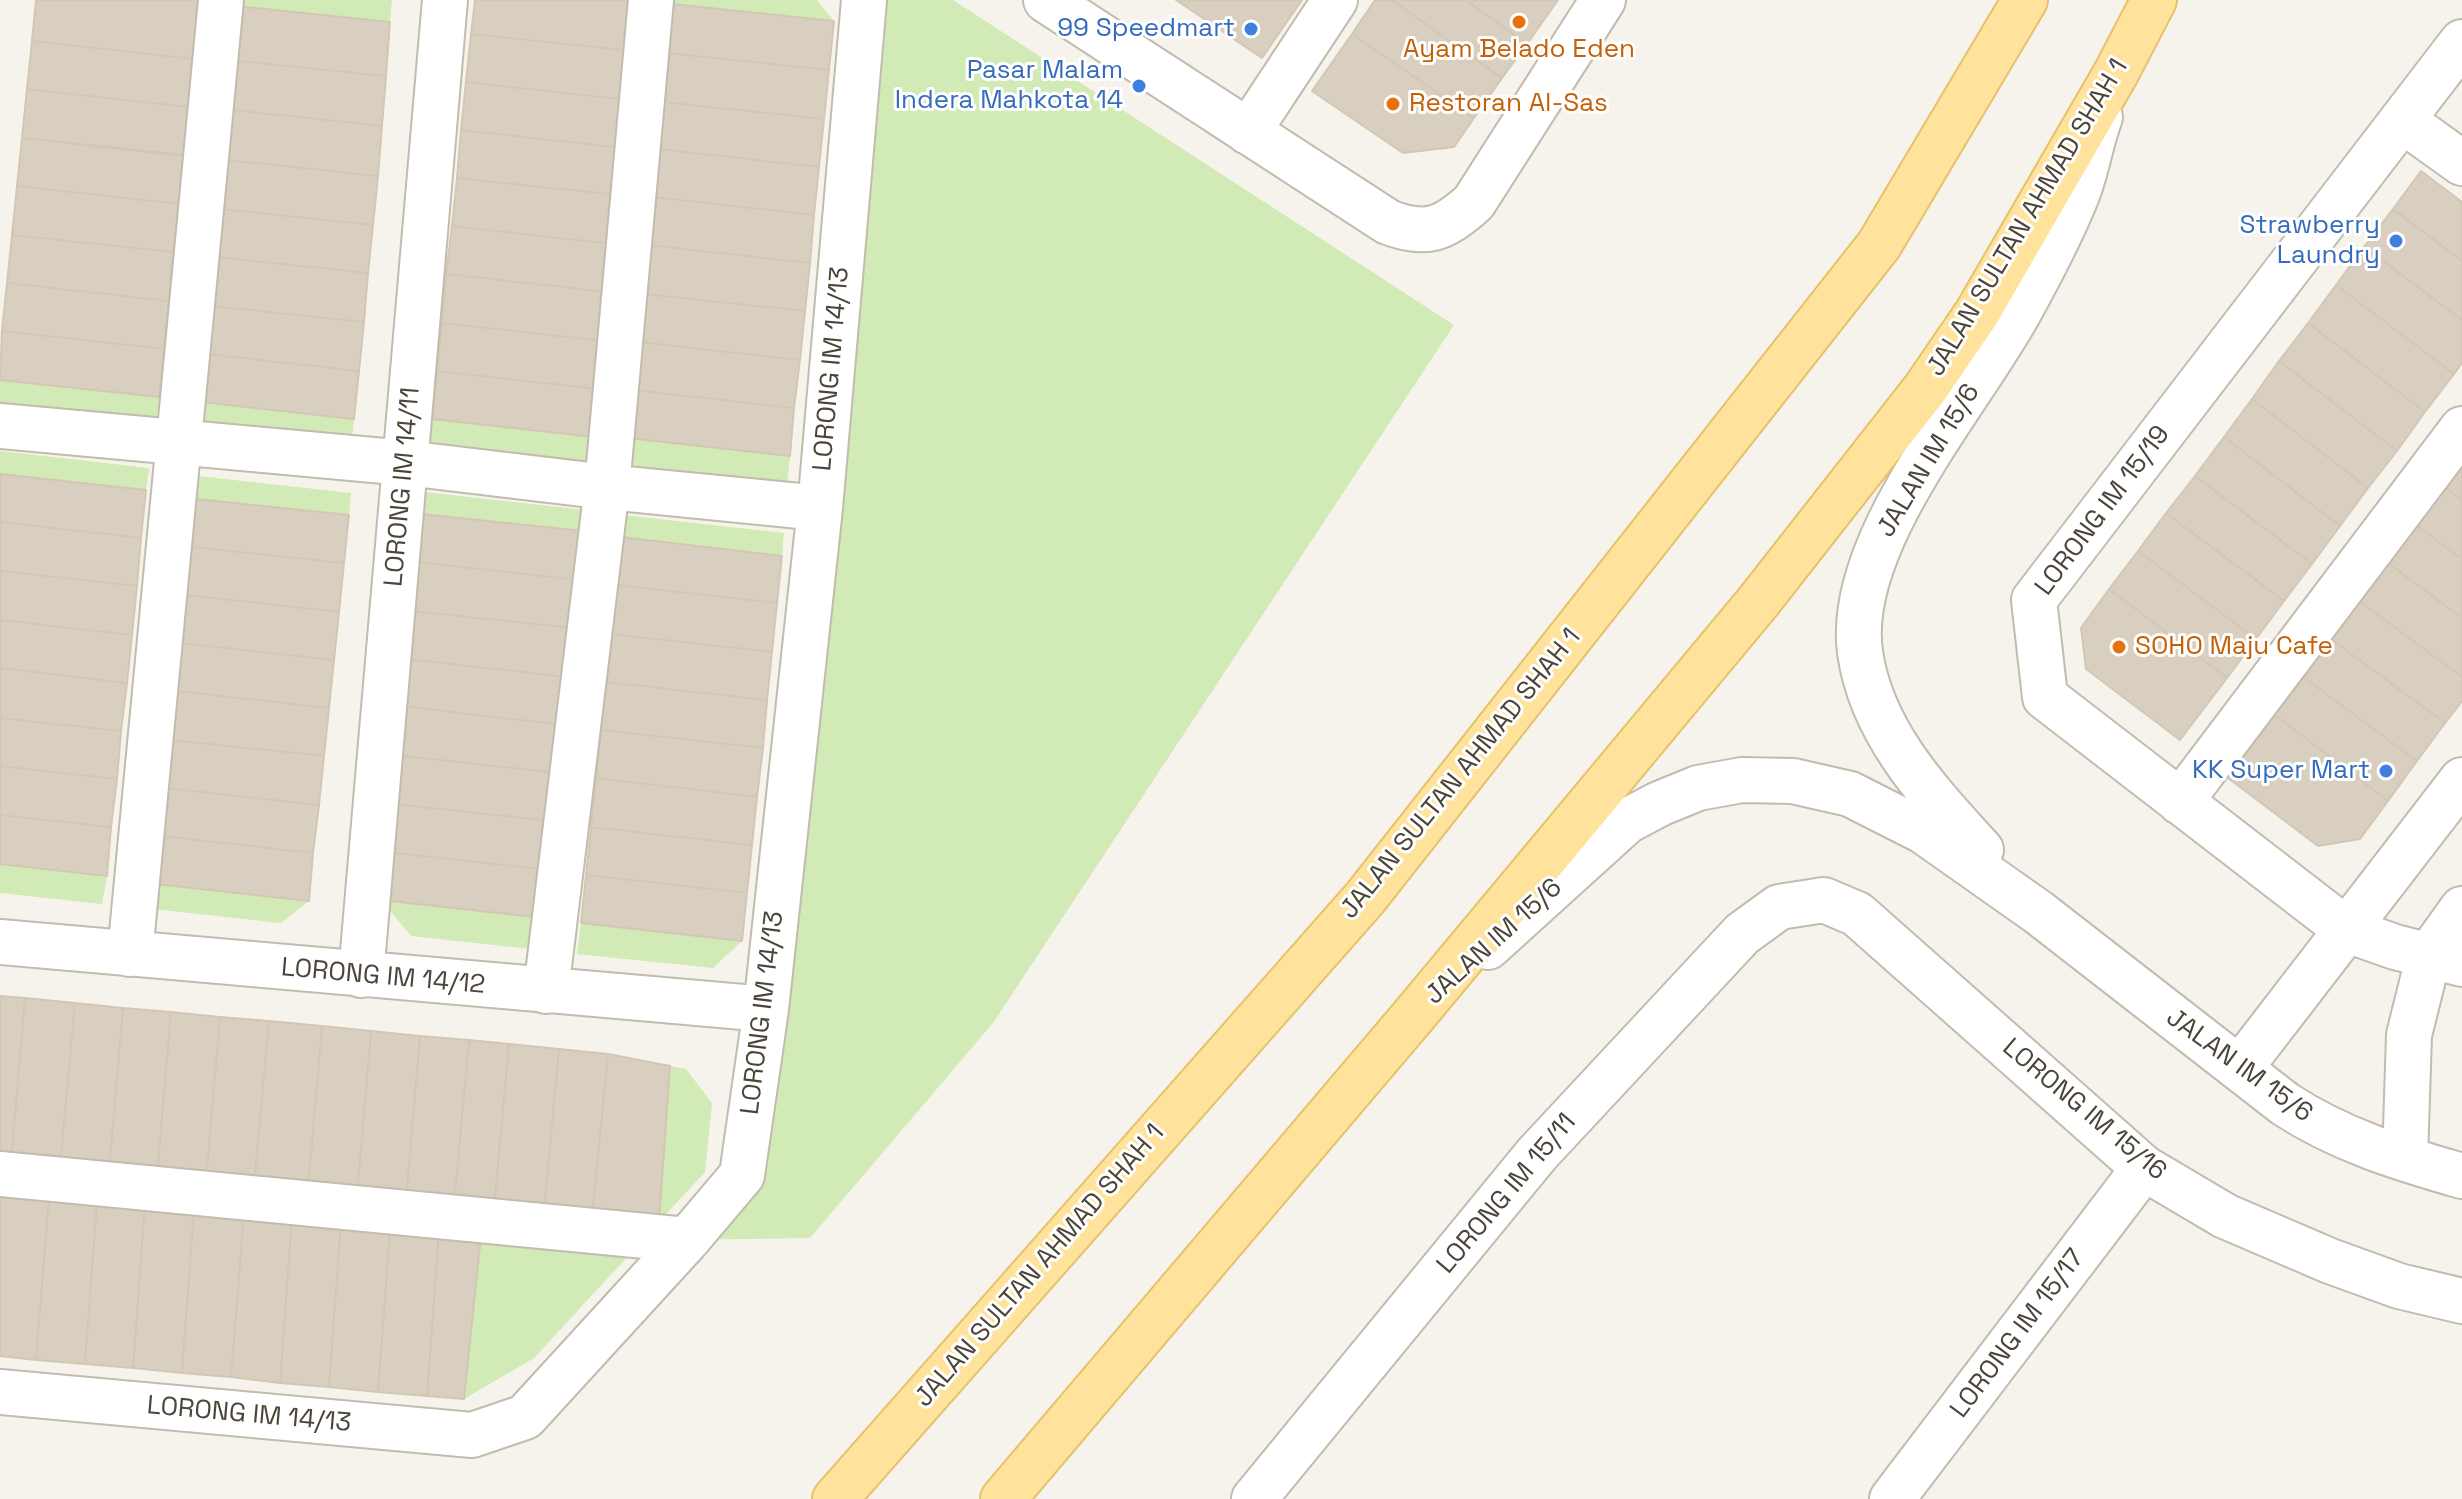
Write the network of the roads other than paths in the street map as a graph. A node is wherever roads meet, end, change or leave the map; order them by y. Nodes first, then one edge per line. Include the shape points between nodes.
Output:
1 (221, 0) edge
2 (445, 0) edge
3 (651, 0) edge
4 (864, 0) edge
5 (1047, 0) edge
6 (1335, 0) edge
7 (1603, 0) edge
8 (2025, 0) edge
9 (2154, 0) edge
10 (2462, 42) edge
11 (2116, 73) junction
12 (2402, 120) junction
13 (1248, 132) junction
14 (2462, 163) edge
15 (0, 426) edge
16 (2462, 429) edge
17 (179, 442) junction
18 (406, 463) junction
19 (607, 487) junction
20 (820, 508) junction
21 (2462, 780) edge
22 (2180, 802) junction
23 (1779, 907) joint
24 (2462, 909) edge
25 (2038, 912) junction
26 (2347, 930) junction
27 (0, 942) edge
28 (130, 954) junction
29 (2446, 960) edge
30 (361, 975) junction
31 (546, 991) junction
32 (766, 1009) junction
33 (1415, 1014) junction
34 (2240, 1068) junction
35 (2405, 1159) junction
36 (2144, 1168) junction
37 (0, 1174) edge
38 (2462, 1176) edge
39 (687, 1240) junction
40 (2462, 1301) edge
41 (0, 1392) edge
42 (835, 1499) edge
43 (1003, 1499) edge
44 (1254, 1499) edge
45 (1892, 1499) edge

1 - 17 street
2 - 18 street, LORONG IM 14/11
3 - 19 street
4 - 20 street, LORONG IM 14/13
5 - 13 street
6 - 13 street
7 - 13 street via 1474,202 1455,220 1432,229 1409,230 1388,222
8 - 42 main road, JALAN SULTAN AHMAD SHAH 1 via 1879,245 1365,898
9 - 11 main road, JALAN SULTAN AHMAD SHAH 1
10 - 12 street, LORONG IM 15/19
11 - 25 street, JALAN IM 15/6 via 2079,190 2052,249 1883,530 1860,615 1864,673 1884,730 1945,810
11 - 33 main road, JALAN SULTAN AHMAD SHAH 1 via 1977,313 1925,389 1758,602
12 - 14 street
12 - 22 street, LORONG IM 15/19 via 2034,600 2045,697
15 - 17 street
16 - 22 street
17 - 18 street
17 - 28 street
18 - 19 street
18 - 30 street, LORONG IM 14/11
19 - 20 street
19 - 31 street
20 - 32 street, LORONG IM 14/13
21 - 26 street
22 - 26 street, LORONG IM 15/19
23 - 36 street, LORONG IM 15/16 via 1824,900 1857,914
23 - 44 street, LORONG IM 15/11 via 1742,934 1537,1154
24 - 29 street
25 - 33 street, JALAN IM 15/6 via 1923,831 1850,794 1793,781 1742,780 1698,788 1627,821
25 - 34 street, JALAN IM 15/6
26 - 29 street
26 - 34 street
27 - 28 street, LORONG IM 14/12
28 - 30 street, LORONG IM 14/12
29 - 35 street via 2409,1035
30 - 31 street, LORONG IM 14/12
31 - 32 street, LORONG IM 14/12
32 - 39 street, LORONG IM 14/13 via 742,1175
33 - 43 main road, JALAN SULTAN AHMAD SHAH 1
34 - 35 street, JALAN IM 15/6 via 2312,1122
35 - 38 street, JALAN IM 15/6
36 - 40 street, LORONG IM 15/16 via 2225,1216 2330,1261
36 - 45 street, LORONG IM 15/17
37 - 39 street
39 - 41 street, LORONG IM 14/13 via 525,1417 472,1435

